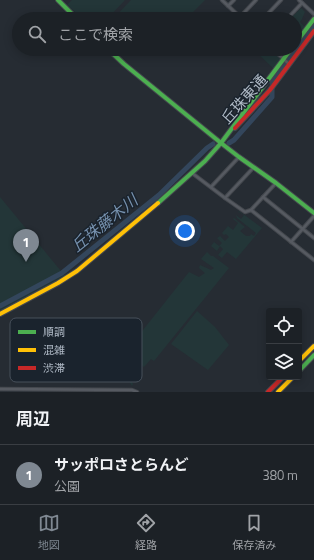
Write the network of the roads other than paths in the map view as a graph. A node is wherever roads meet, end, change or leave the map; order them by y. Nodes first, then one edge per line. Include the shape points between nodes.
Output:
1 (58, 0) edge
2 (222, 0) edge
3 (234, 0) edge
4 (256, 0) edge
5 (281, 0) edge
6 (299, 0) edge
7 (302, 3) junction
8 (228, 6) junction
9 (70, 12) edge
10 (234, 12) edge
11 (246, 12) edge
12 (270, 12) edge
13 (294, 12) edge
14 (314, 14) edge
15 (314, 20) edge
16 (314, 31) edge
17 (302, 35) edge
18 (302, 47) edge
19 (115, 56) edge
20 (281, 56) edge
21 (286, 56) edge
22 (295, 56) edge
23 (284, 59) junction
24 (289, 64) junction
25 (227, 136) junction
26 (221, 143) junction
27 (239, 157) junction
28 (254, 167) junction
29 (192, 173) junction
30 (276, 183) junction
31 (211, 187) junction
32 (263, 197) junction
33 (225, 198) junction
34 (252, 210) junction
35 (314, 215) edge
36 (303, 229) junction
37 (314, 238) edge
38 (291, 242) junction
39 (314, 260) edge
40 (0, 314) edge
41 (314, 346) edge
42 (314, 355) edge
43 (302, 358) edge
44 (302, 367) edge
45 (280, 380) edge
46 (290, 380) edge
47 (0, 389) edge
48 (137, 392) edge
49 (268, 392) edge
50 (278, 392) edge

1 - 9 street
2 - 8 street
3 - 8 street
4 - 11 street
5 - 12 street
6 - 7 street
7 - 13 street
7 - 14 street
8 - 10 street
15 - 17 street
16 - 18 street, 丘珠東通
19 - 26 street
20 - 23 street
21 - 23 street, 丘珠東通
22 - 24 street, 丘珠東通
23 - 24 street
23 - 25 street, 丘珠東通
24 - 25 street, 丘珠東通 via 270,90
25 - 26 street
26 - 27 street
26 - 29 street
27 - 28 street
27 - 31 street
28 - 30 street
28 - 33 street
29 - 31 street
29 - 40 street via 77,270
30 - 32 street
30 - 35 street
31 - 33 street
32 - 34 street
32 - 36 street
33 - 34 street via 244,212
34 - 38 street
35 - 36 street
36 - 37 street
36 - 38 street
38 - 39 street
41 - 43 street
42 - 44 street
45 - 49 street
46 - 50 street
47 - 48 street

